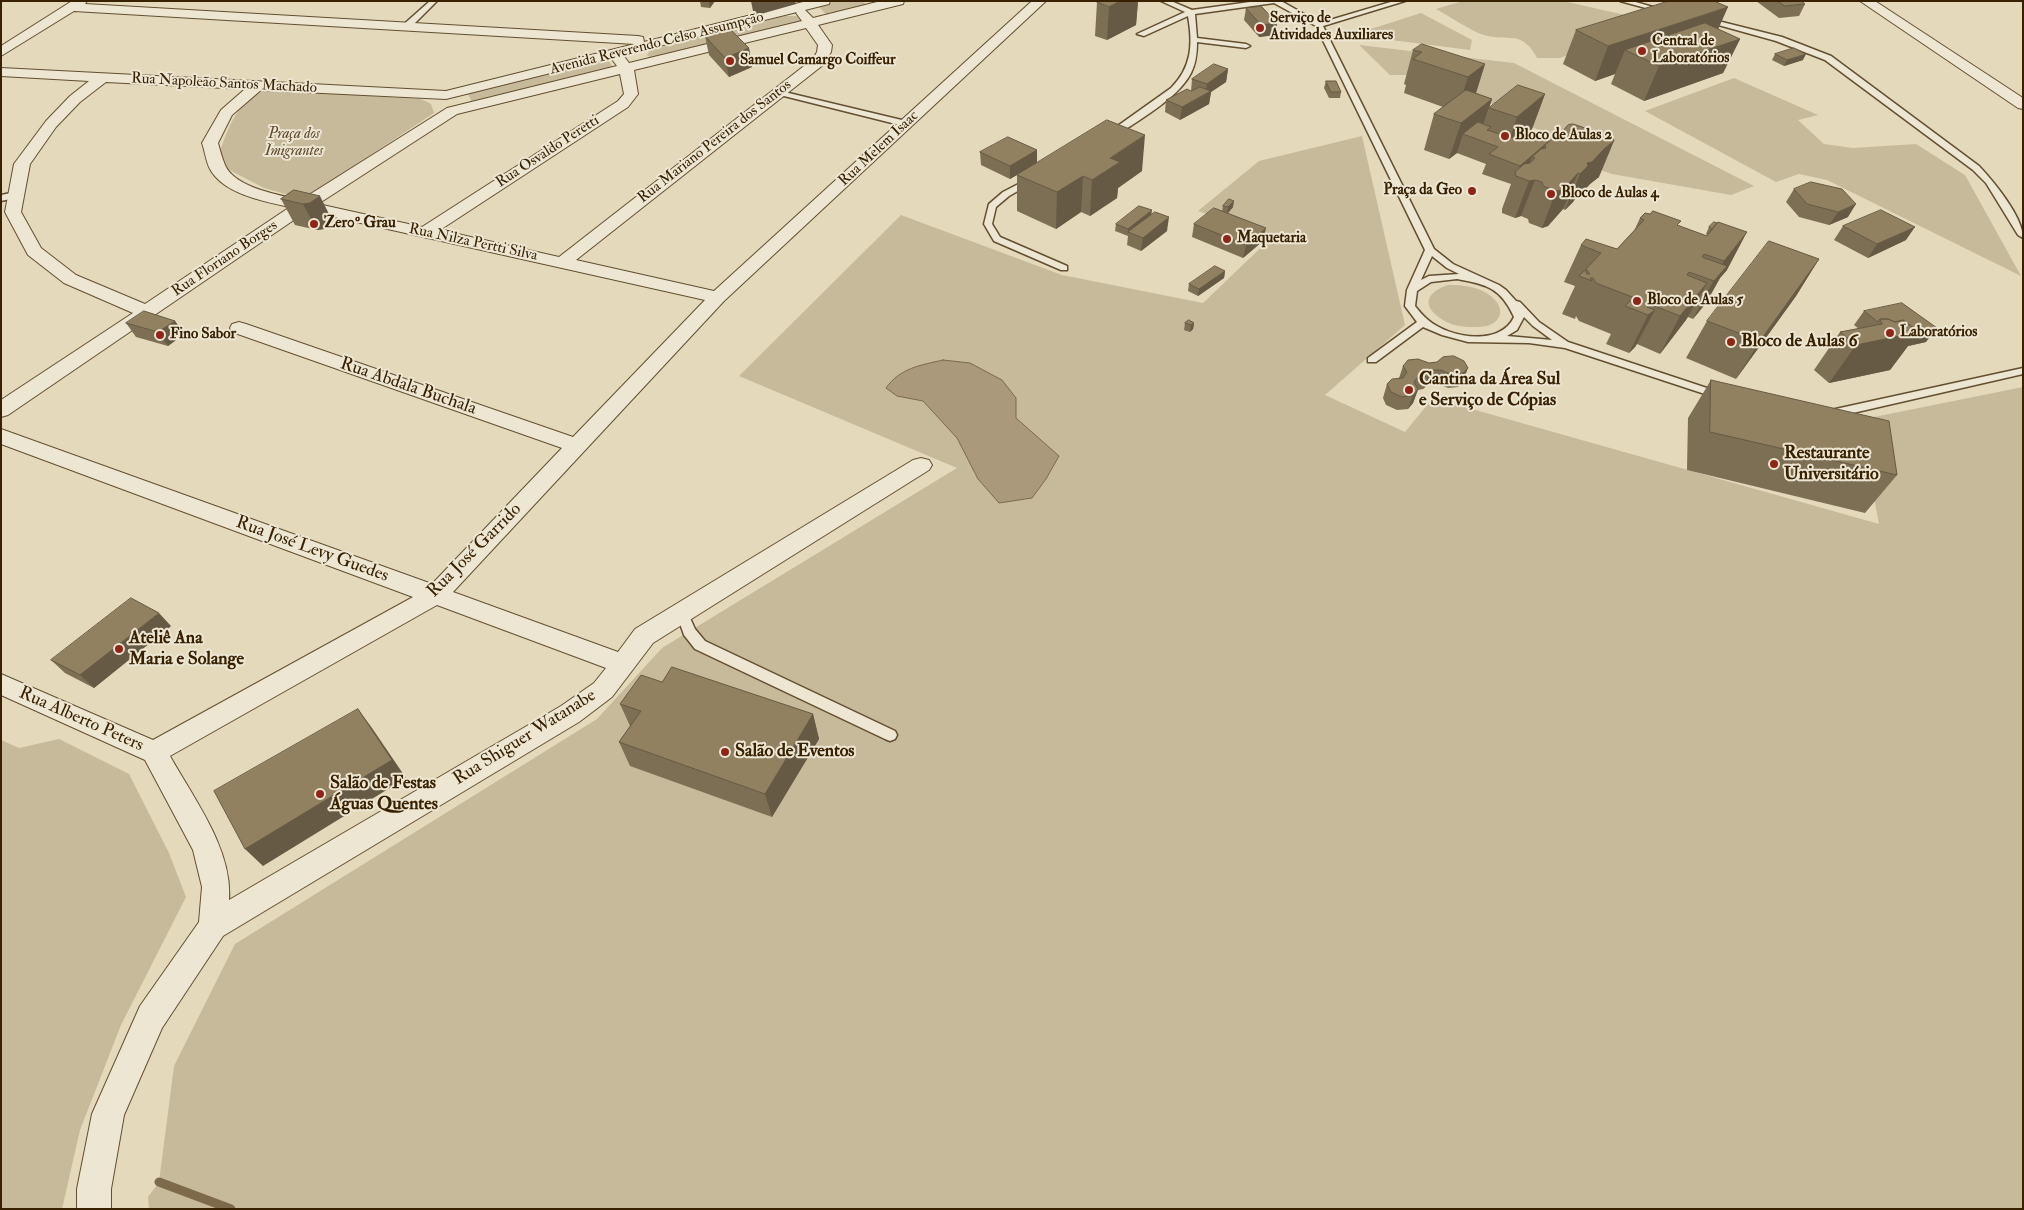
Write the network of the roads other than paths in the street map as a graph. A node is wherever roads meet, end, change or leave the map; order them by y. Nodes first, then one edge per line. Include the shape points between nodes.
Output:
1 (434, 1) edge
2 (824, 1) edge
3 (898, 1) edge
4 (1040, 1) edge
5 (1164, 1) edge
6 (1402, 1) edge
7 (1623, 1) edge
8 (1866, 1) edge
9 (76, 4) edge
10 (798, 8) junction
11 (1191, 12) junction
12 (1671, 12) edge
13 (1698, 18) edge
14 (812, 23) junction
15 (1319, 25) junction
16 (406, 27) junction
17 (1141, 34) dead end
18 (589, 37) junction
19 (1195, 40) junction
20 (662, 41) junction
21 (1246, 46) dead end
22 (1, 52) edge
23 (614, 53) junction
24 (626, 68) junction
25 (1, 72) edge
26 (102, 78) junction
27 (256, 86) junction
28 (779, 92) junction
29 (449, 103) junction
30 (2023, 105) edge
31 (907, 124) junction
32 (1103, 140) edge
33 (1045, 175) edge
34 (9, 196) edge
35 (303, 206) junction
36 (424, 233) junction
37 (2023, 235) edge
38 (1430, 250) junction
39 (562, 263) junction
40 (1064, 268) dead end
41 (1481, 280) junction
42 (1412, 290) junction
43 (718, 297) junction
44 (1513, 300) junction
45 (147, 312) junction
46 (1424, 322) junction
47 (239, 328) dead end
48 (1490, 339) junction
49 (1566, 345) junction
50 (1372, 360) dead end
51 (2023, 371) edge
52 (1733, 400) edge
53 (1, 410) edge
54 (1818, 417) edge
55 (1, 436) edge
56 (578, 446) junction
57 (921, 465) dead end
58 (436, 595) junction
59 (682, 612) junction
60 (623, 664) junction
61 (1, 684) edge
62 (890, 734) dead end
63 (154, 752) junction
64 (213, 926) junction
65 (94, 1209) edge

1 - 16 lane
2 - 10 street, Avenida Reverendo Celso Assumpção
3 - 14 street, Avenida Reverendo Celso Assumpção
4 - 31 street, Rua Melem Isaac
5 - 11 lane
6 - 15 lane
7 - 12 lane
8 - 30 street
9 - 16 street
9 - 22 street
10 - 14 street, Rua Mariano Pereira dos Santos
10 - 20 street, Avenida Reverendo Celso Assumpção
11 - 15 lane via 1275,1
11 - 17 lane
11 - 19 lane
13 - 37 lane via 1779,39 1828,58 1976,168 1989,182
14 - 24 street, Avenida Reverendo Celso Assumpção
14 - 28 street, Rua Mariano Pereira dos Santos via 825,45 824,52 818,62
15 - 38 lane
16 - 18 street
18 - 20 street
18 - 23 street, Rua Osvaldo Peretti
19 - 21 lane
19 - 32 lane via 1189,72 1180,85
20 - 23 street, Avenida Reverendo Celso Assumpção
23 - 24 street, Rua Osvaldo Peretti
23 - 29 street, Avenida Reverendo Celso Assumpção
24 - 29 street, Avenida Reverendo Celso Assumpção
24 - 36 street, Rua Osvaldo Peretti via 631,94 623,104
25 - 26 street, Rua Napoleão Santos Machado
26 - 27 street, Rua Napoleão Santos Machado
26 - 34 street via 51,124 22,164
27 - 29 street, Rua Napoleão Santos Machado
27 - 35 street, Rua Nilza Pertti Silva via 226,113 210,143 218,169 231,182 256,195
28 - 31 lane
28 - 39 street, Rua Mariano Pereira dos Santos
29 - 35 street, Rua Floriano Borges
31 - 43 street, Rua Melem Isaac
33 - 40 lane via 1006,194 992,206 988,224 997,239
34 - 45 street via 13,212 34,252 70,279
35 - 36 street, Rua Nilza Pertti Silva
35 - 45 street, Rua Floriano Borges
36 - 39 street, Rua Nilza Pertti Silva
38 - 41 lane via 1450,266
38 - 42 lane
39 - 43 street, Rua Nilza Pertti Silva
41 - 42 lane via 1457,276 1429,279
41 - 44 lane
42 - 46 lane via 1410,306
43 - 56 street, Rua José Garrido
44 - 48 lane via 1520,317 1512,330
44 - 49 lane via 1536,324
45 - 53 street, Rua Floriano Borges
46 - 48 lane via 1440,332 1463,338
46 - 50 lane
47 - 56 street, Rua Abdala Buchala
48 - 49 lane
49 - 52 lane
51 - 54 lane
55 - 58 street, Rua José Levy Guedes
56 - 58 street, Rua José Garrido
57 - 59 street, Rua Shiguer Watanabe
58 - 60 street, Rua José Levy Guedes
58 - 63 street, Rua José Garrido
59 - 60 street, Rua Shiguer Watanabe via 644,636
59 - 62 lane via 689,631 700,645
60 - 64 street, Rua Shiguer Watanabe via 603,690 570,714
61 - 63 street, Rua Alberto Peters
63 - 64 street, Rua Alberto Peters via 207,848 216,887
64 - 65 street via 151,1017 108,1114 94,1189

